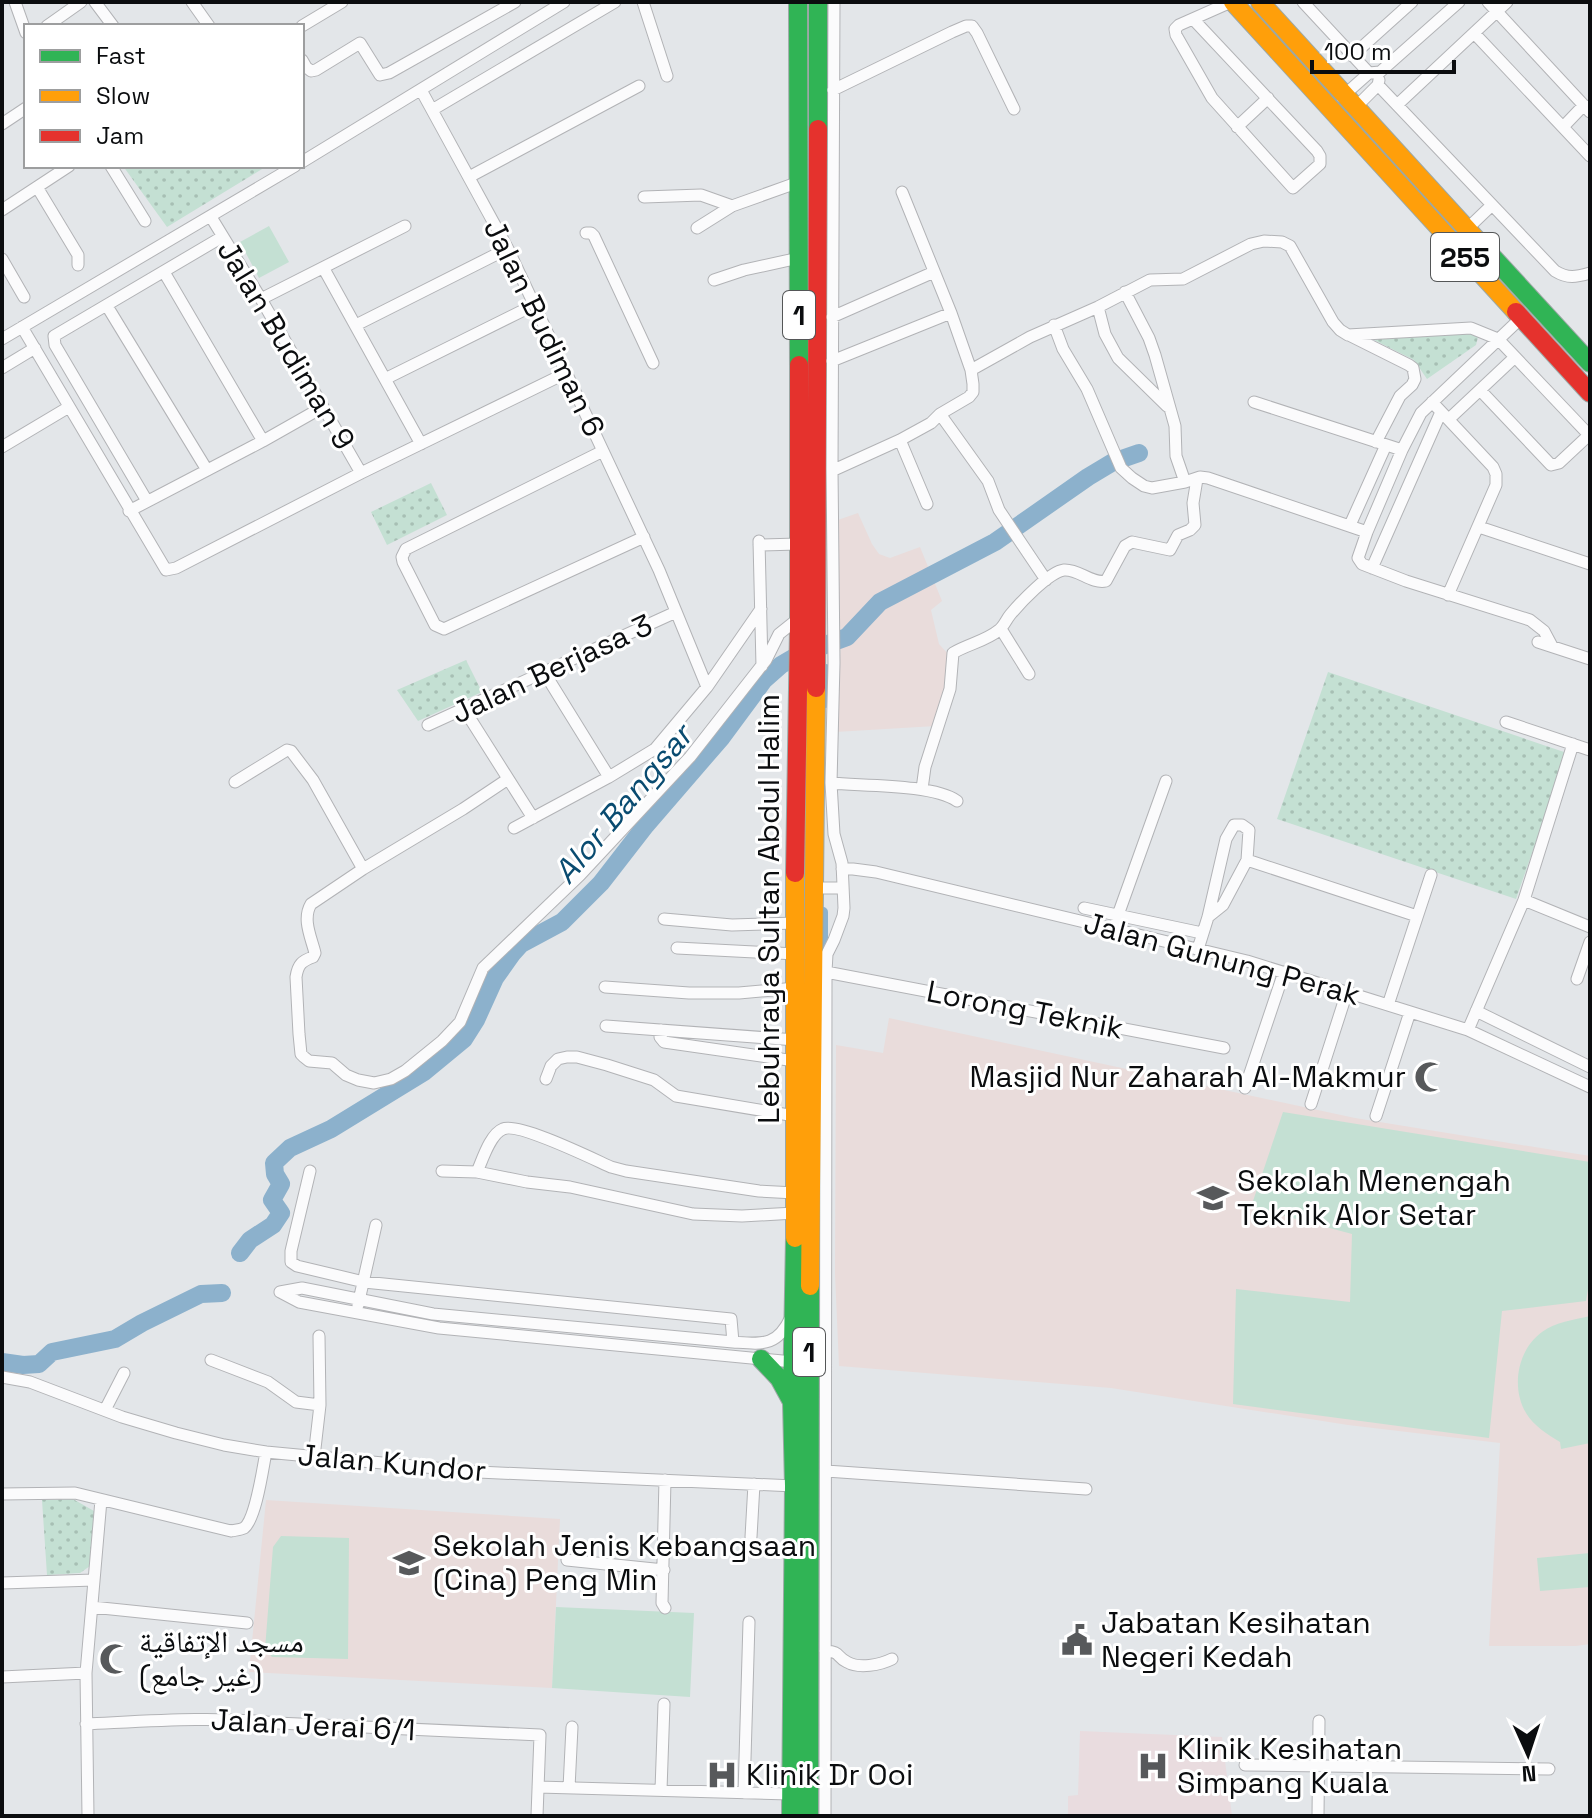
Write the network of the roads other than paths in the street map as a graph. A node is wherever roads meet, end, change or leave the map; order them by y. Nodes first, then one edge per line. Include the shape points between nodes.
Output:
1 (15, 2) edge
2 (81, 2) edge
3 (95, 2) edge
4 (192, 2) edge
5 (342, 2) edge
6 (515, 2) edge
7 (564, 2) edge
8 (615, 2) edge
9 (643, 2) edge
10 (798, 2) edge
11 (818, 2) edge
12 (834, 2) edge
13 (1232, 2) edge
14 (1260, 2) edge
15 (1303, 2) edge
16 (1412, 2) edge
17 (1459, 2) edge
18 (1507, 2) edge
19 (1493, 7) edge
20 (1193, 19) junction
21 (50, 24) edge
22 (112, 24) edge
23 (208, 24) edge
24 (304, 25) edge
25 (24, 27) edge
26 (1474, 33) junction
27 (1352, 56) junction
28 (304, 64) edge
29 (667, 76) dead end
30 (639, 86) dead end
31 (421, 90) junction
32 (833, 90) junction
33 (1365, 91) junction
34 (1268, 98) junction
35 (1397, 105) junction
36 (1587, 108) edge
37 (24, 109) edge
38 (1014, 109) dead end
39 (432, 110) junction
40 (1335, 114) junction
41 (2, 124) edge
42 (1237, 127) junction
43 (1563, 127) junction
44 (1590, 156) edge
45 (304, 161) edge
46 (66, 168) edge
47 (112, 168) edge
48 (288, 168) edge
49 (469, 177) junction
50 (799, 182) junction
51 (37, 187) junction
52 (902, 192) dead end
53 (644, 197) dead end
54 (1492, 205) junction
55 (732, 206) junction
56 (2, 210) edge
57 (211, 217) junction
58 (145, 221) dead end
59 (405, 226) dead end
60 (697, 228) dead end
61 (1468, 228) junction
62 (586, 233) dead end
63 (222, 237) junction
64 (495, 255) dead end
65 (799, 258) junction
66 (2, 259) edge
67 (78, 265) dead end
68 (324, 269) junction
69 (164, 272) junction
70 (934, 272) junction
71 (1590, 273) edge
72 (714, 280) dead end
73 (1125, 292) junction
74 (24, 297) dead end
75 (261, 299) junction
76 (107, 306) junction
77 (1098, 307) junction
78 (522, 311) dead end
79 (951, 313) junction
80 (832, 317) junction
81 (1521, 318) junction
82 (356, 325) junction
83 (1054, 325) junction
84 (22, 327) junction
85 (1348, 335) junction
86 (2, 339) edge
87 (1498, 339) junction
88 (35, 348) junction
89 (1515, 357) junction
90 (832, 361) junction
91 (653, 363) dead end
92 (1590, 363) edge
93 (2, 368) edge
94 (971, 370) junction
95 (566, 373) junction
96 (385, 379) junction
97 (1480, 390) junction
98 (1590, 393) edge
99 (1254, 402) dead end
100 (1432, 402) junction
101 (69, 407) junction
102 (323, 407) junction
103 (1169, 407) junction
104 (940, 414) junction
105 (1445, 416) junction
106 (1590, 435) edge
107 (900, 440) junction
108 (263, 441) junction
109 (421, 444) junction
110 (1381, 444) junction
111 (2, 447) edge
112 (1402, 450) junction
113 (603, 451) junction
114 (832, 469) junction
115 (207, 470) junction
116 (361, 473) junction
117 (1191, 480) junction
118 (147, 501) junction
119 (927, 504) dead end
120 (129, 511) junction
121 (1350, 525) junction
122 (1479, 527) junction
123 (1367, 532) junction
124 (644, 537) junction
125 (798, 544) junction
126 (1590, 564) edge
127 (1372, 568) junction
128 (1046, 580) junction
129 (1448, 595) junction
130 (761, 609) junction
131 (676, 612) junction
132 (812, 623) junction
133 (1001, 629) junction
134 (1538, 642) dead end
135 (1552, 646) junction
136 (1590, 659) edge
137 (762, 666) junction
138 (544, 672) junction
139 (1029, 674) dead end
140 (707, 687) junction
141 (464, 709) junction
142 (1506, 722) dead end
143 (428, 725) dead end
144 (1573, 744) junction
145 (1590, 750) edge
146 (609, 777) junction
147 (508, 779) junction
148 (1166, 781) dead end
149 (235, 782) dead end
150 (831, 783) junction
151 (922, 789) junction
152 (957, 801) dead end
153 (533, 818) junction
154 (514, 828) dead end
155 (1247, 860) junction
156 (363, 869) junction
157 (842, 869) junction
158 (1431, 875) dead end
159 (805, 888) junction
160 (843, 888) junction
161 (1524, 900) junction
162 (1084, 908) dead end
163 (1118, 915) junction
164 (1417, 916) junction
165 (1208, 917) junction
166 (664, 919) dead end
167 (796, 923) junction
168 (1590, 927) edge
169 (1115, 929) junction
170 (1202, 933) junction
171 (1590, 942) edge
172 (677, 948) dead end
173 (1198, 949) junction
174 (796, 954) junction
175 (826, 972) junction
176 (1284, 972) junction
177 (1577, 979) dead end
178 (605, 987) dead end
179 (796, 988) junction
180 (1347, 992) junction
181 (1388, 1005) junction
182 (1476, 1011) junction
183 (1410, 1012) junction
184 (606, 1026) dead end
185 (661, 1030) junction
186 (1468, 1030) junction
187 (796, 1040) junction
188 (1224, 1048) dead end
189 (795, 1061) junction
190 (1590, 1067) edge
191 (546, 1079) dead end
192 (1590, 1087) edge
193 (1245, 1088) dead end
194 (1311, 1104) dead end
195 (795, 1116) junction
196 (1376, 1116) dead end
197 (310, 1171) dead end
198 (442, 1171) dead end
199 (477, 1172) junction
200 (795, 1193) junction
201 (795, 1213) junction
202 (376, 1225) dead end
203 (819, 1248) junction
204 (364, 1282) junction
205 (360, 1298) junction
206 (795, 1309) junction
207 (356, 1313) junction
208 (319, 1336) dead end
209 (733, 1342) junction
210 (761, 1359) junction
211 (211, 1360) dead end
212 (793, 1362) junction
213 (124, 1373) dead end
214 (2, 1377) edge
215 (792, 1402) junction
216 (320, 1405) junction
217 (105, 1410) junction
218 (266, 1452) junction
219 (314, 1457) junction
220 (826, 1471) junction
221 (665, 1480) junction
222 (754, 1484) junction
223 (794, 1486) junction
224 (1086, 1489) dead end
225 (2, 1494) edge
226 (101, 1500) junction
227 (751, 1537) dead end
228 (567, 1560) dead end
229 (664, 1570) junction
230 (94, 1580) junction
231 (2, 1583) edge
232 (92, 1607) junction
233 (665, 1608) dead end
234 (749, 1622) dead end
235 (247, 1623) dead end
236 (825, 1651) junction
237 (892, 1659) dead end
238 (86, 1673) junction
239 (2, 1677) edge
240 (664, 1704) dead end
241 (1319, 1721) dead end
242 (86, 1724) junction
243 (572, 1727) dead end
244 (1245, 1765) dead end
245 (1319, 1766) junction
246 (1549, 1769) dead end
247 (538, 1787) junction
248 (569, 1788) junction
249 (661, 1790) junction
250 (744, 1793) junction
251 (790, 1794) junction
252 (88, 1816) edge
253 (537, 1816) edge
254 (791, 1816) edge
255 (809, 1816) edge
256 (825, 1816) edge
257 (1318, 1816) edge

1 - 25 street
2 - 21 street
3 - 22 street
4 - 23 street
5 - 24 street
6 - 28 street via 389,73 380,75 360,43 316,70
7 - 31 street
8 - 39 street
9 - 29 street
10 - 50 main road, Lebuhraya Sultan Abdul Halim / 1
11 - 132 main road, Lebuhraya Sultan Abdul Halim / 1
12 - 32 street
13 - 20 street
13 - 40 main road, 255
14 - 33 main road, 255 via 1329,77
15 - 27 street
16 - 27 street
17 - 33 street
18 - 19 street
19 - 26 street
19 - 36 street
20 - 34 street
20 - 42 street via 1177,27 1176,35 1212,98
26 - 35 street
26 - 43 street
27 - 33 street
30 - 49 street
31 - 39 street, Jalan Budiman 6
31 - 45 street
32 - 38 street via 972,26
32 - 80 street
33 - 35 street
33 - 40 street
33 - 40 street
33 - 61 main road, 255
34 - 42 street
34 - 42 street via 1317,151 1320,164 1293,188
35 - 54 street
36 - 43 street
37 - 41 street
39 - 49 street, Jalan Budiman 6
40 - 81 main road, 255
43 - 44 street
46 - 51 street
47 - 58 street
48 - 57 street
49 - 95 street, Jalan Budiman 6
50 - 55 street
50 - 65 main road, Lebuhraya Sultan Abdul Halim / 1
51 - 56 street
51 - 67 street via 78,255
52 - 70 street
53 - 55 street via 701,195
54 - 61 street
54 - 71 street via 1555,271 1564,277
55 - 60 street
57 - 63 street, Jalan Budiman 9
57 - 84 street
59 - 68 street
61 - 92 main road, 255
62 - 91 street via 594,236
63 - 69 street
63 - 75 street, Jalan Budiman 9
64 - 82 street
65 - 72 street
65 - 125 main road, Lebuhraya Sultan Abdul Halim / 1
66 - 74 street
68 - 75 street
68 - 82 street
69 - 76 street
69 - 108 street
70 - 79 street
70 - 80 street
73 - 77 street
73 - 85 street via 1154,279 1183,279 1251,244 1282,242 1290,246 1333,322
73 - 103 street via 1149,338
75 - 102 street, Jalan Budiman 9
76 - 115 street
76 - 118 street via 54,336 54,341
77 - 83 street
77 - 103 street via 1118,358
78 - 96 street
79 - 90 street
79 - 94 street
80 - 90 street
81 - 87 street
81 - 98 main road, 255
82 - 96 street
83 - 94 street
83 - 117 street via 1121,468 1152,488
84 - 86 street
84 - 88 street
85 - 87 street via 1471,328
85 - 110 street via 1413,368 1415,379 1400,396
87 - 89 street
87 - 100 street
88 - 93 street
88 - 101 street
89 - 97 street
89 - 106 street
90 - 114 street
94 - 104 street via 973,392
95 - 109 street
95 - 113 street, Jalan Budiman 6
96 - 109 street
97 - 105 street
97 - 106 street via 1551,465
99 - 110 street
100 - 105 street
100 - 112 street
101 - 111 street
101 - 120 street
102 - 108 street
102 - 116 street, Jalan Budiman 9
103 - 117 street via 1176,456
104 - 107 street
104 - 128 street via 988,481 999,510
105 - 122 street via 1496,474
105 - 127 street
107 - 114 street
107 - 119 street
108 - 115 street
109 - 116 street
110 - 112 street
110 - 121 street
112 - 123 street
113 - 124 street, Jalan Budiman 6
113 - 124 street via 406,549 402,557 410,576 435,625 450,628
114 - 132 street
115 - 118 street
116 - 120 street via 172,570 166,570
117 - 121 street via 1222,482
117 - 128 street via 1195,525 1178,535 1170,550 1132,542 1106,581 1060,570
118 - 120 street
121 - 123 street
122 - 126 street
122 - 129 street
123 - 127 street via 1358,558
124 - 131 street, Jalan Budiman 6
125 - 130 street via 759,543
125 - 132 main road, Lebuhraya Sultan Abdul Halim / 1
127 - 129 street
128 - 133 street
129 - 135 street via 1530,620
130 - 137 street
130 - 140 street
131 - 138 street, Jalan Berjasa 3
131 - 140 street, Jalan Budiman 6
132 - 137 street via 779,634
132 - 150 street via 834,663
132 - 159 main road, Lebuhraya Sultan Abdul Halim / 1
133 - 139 street
133 - 151 street via 953,653 950,689
134 - 135 street
135 - 136 street
137 - 156 street via 690,757 591,864 490,959 460,1022 405,1071 374,1083 301,1054 296,977 302,961 315,953 307,910
138 - 141 street, Jalan Berjasa 3
138 - 146 street
140 - 146 street via 655,749
141 - 143 street, Jalan Berjasa 3
141 - 147 street
142 - 144 street
144 - 145 street
144 - 161 street
146 - 153 street
147 - 153 street
147 - 156 street
148 - 163 street
149 - 156 street via 291,751
150 - 151 street
150 - 157 street
151 - 152 street
153 - 154 street
155 - 164 street
155 - 165 street via 1223,905
155 - 165 street via 1249,830 1234,825
157 - 160 street
157 - 169 street, Jalan Gunung Perak via 876,872
158 - 164 street
159 - 160 street
159 - 167 main road, Lebuhraya Sultan Abdul Halim / 1
159 - 203 main road, Lebuhraya Sultan Abdul Halim / 1
160 - 175 street via 843,916 827,954
161 - 168 street
161 - 182 street
162 - 163 street
163 - 169 street
163 - 170 street
164 - 181 street
165 - 170 street
166 - 167 street
167 - 174 main road, Lebuhraya Sultan Abdul Halim / 1
169 - 173 street, Jalan Gunung Perak
170 - 173 street
171 - 177 street
172 - 174 street
173 - 176 street, Jalan Gunung Perak
174 - 179 main road, Lebuhraya Sultan Abdul Halim / 1
175 - 188 street, Lorong Teknik
175 - 203 street
176 - 180 street, Jalan Gunung Perak
176 - 193 street
178 - 179 street via 689,993
179 - 187 main road, Lebuhraya Sultan Abdul Halim / 1
180 - 181 street, Jalan Gunung Perak
180 - 194 street
181 - 183 street, Jalan Gunung Perak
182 - 186 street
182 - 190 street
183 - 186 street, Jalan Gunung Perak
183 - 196 street
184 - 185 street
185 - 187 street
185 - 189 street via 664,1042
186 - 192 street, Jalan Gunung Perak
187 - 189 main road, Lebuhraya Sultan Abdul Halim / 1
189 - 195 main road, Lebuhraya Sultan Abdul Halim / 1
191 - 195 street via 558,1059 577,1057 654,1080 676,1096
195 - 200 main road, Lebuhraya Sultan Abdul Halim / 1
197 - 204 street via 291,1262
198 - 199 street
199 - 200 street via 497,1133 508,1128 626,1171
199 - 201 street via 693,1214
200 - 201 main road, Lebuhraya Sultan Abdul Halim / 1
201 - 206 main road, Lebuhraya Sultan Abdul Halim / 1
202 - 204 street
203 - 220 street
203 - 255 main road, Lebuhraya Sultan Abdul Halim / 1 via 809,1362
204 - 205 street
204 - 209 street via 731,1319
205 - 207 street
205 - 207 street via 302,1288 280,1292 299,1302
205 - 209 street via 433,1314
206 - 209 street via 774,1340
206 - 212 main road, Lebuhraya Sultan Abdul Halim / 1
207 - 210 street via 439,1328
208 - 216 street
210 - 212 street
210 - 215 main road via 786,1385
211 - 216 street via 268,1382 296,1402
212 - 215 main road, Lebuhraya Sultan Abdul Halim / 1
213 - 217 street
214 - 217 street, Jalan Kundor
215 - 223 main road, Lebuhraya Sultan Abdul Halim / 1
216 - 219 street
217 - 218 street, Jalan Kundor via 176,1433
218 - 219 street, Jalan Kundor
218 - 226 street via 251,1517 242,1529 231,1531
219 - 221 street, Jalan Kundor via 478,1472
220 - 224 street
220 - 236 street
221 - 222 street, Jalan Kundor
221 - 229 street
222 - 223 street, Jalan Kundor
222 - 227 street
223 - 251 main road, Lebuhraya Sultan Abdul Halim / 1
225 - 226 street via 75,1493
226 - 230 street
228 - 229 street
229 - 233 street
230 - 231 street
230 - 232 street
232 - 235 street
232 - 238 street
234 - 250 street
236 - 237 street via 857,1665
236 - 256 street
238 - 239 street
238 - 242 street
240 - 249 street
241 - 245 street
242 - 247 street, Jalan Jerai 6/1 via 244,1719 540,1735
242 - 252 street
243 - 248 street
244 - 245 street
245 - 246 street
245 - 257 street
247 - 248 street
247 - 253 street
248 - 249 street
249 - 250 street
250 - 251 street
251 - 254 main road, Lebuhraya Sultan Abdul Halim / 1

